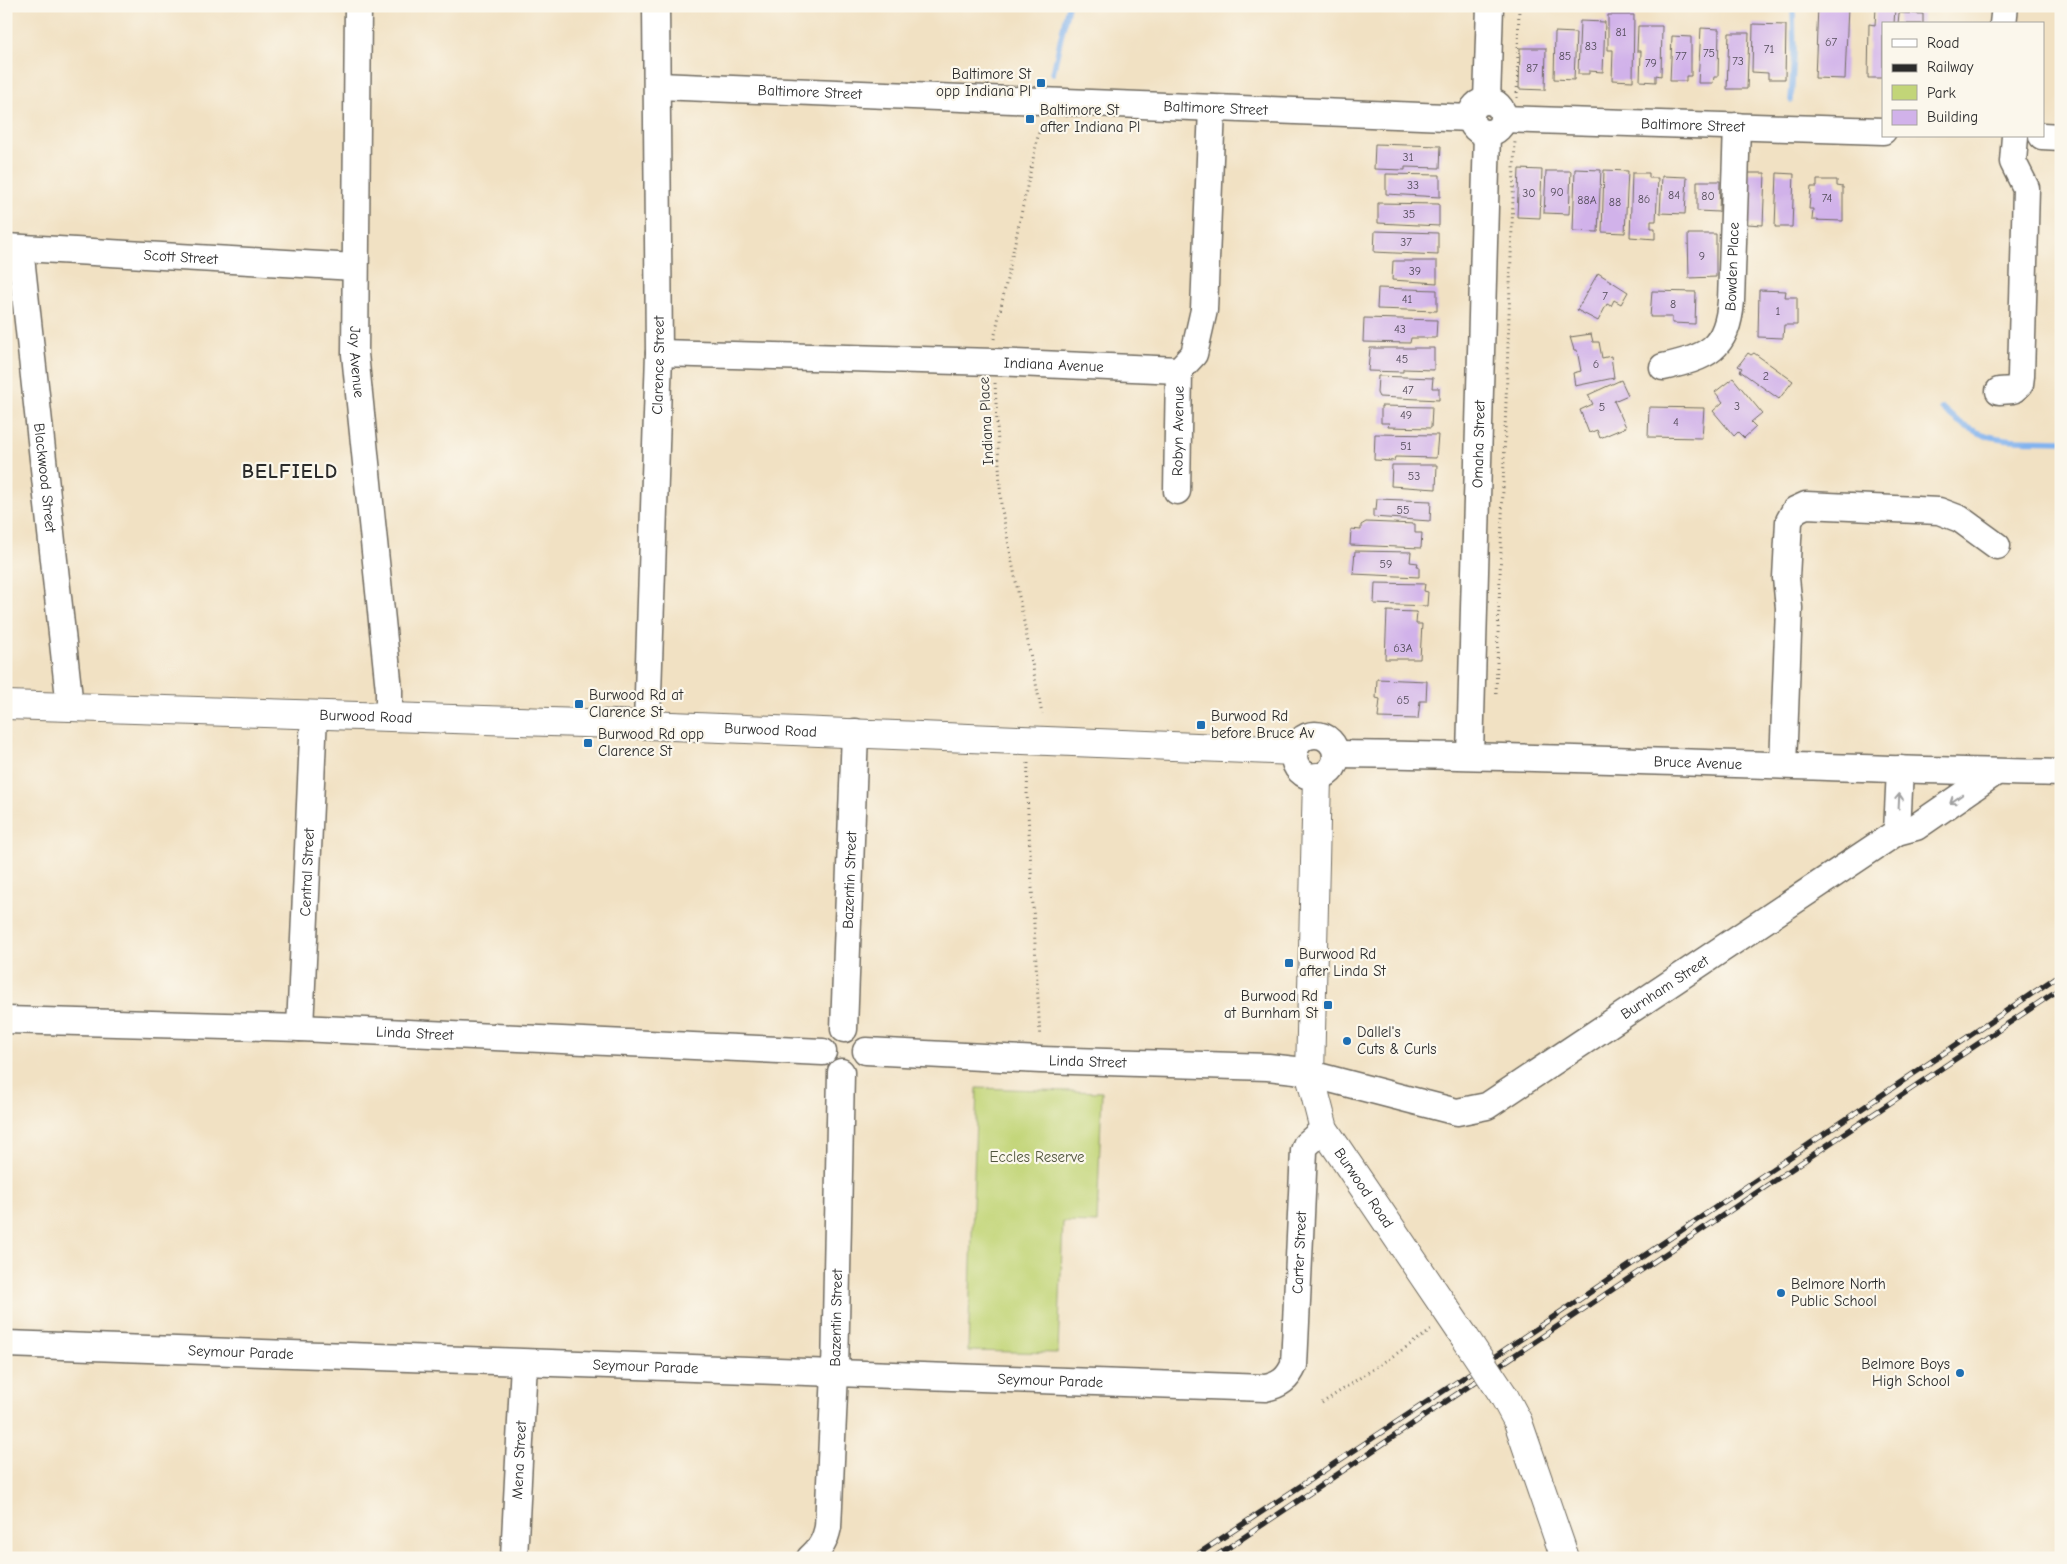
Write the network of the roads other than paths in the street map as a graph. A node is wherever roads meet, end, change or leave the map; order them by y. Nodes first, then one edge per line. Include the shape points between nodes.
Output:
1 (358, 6) edge
2 (656, 6) edge
3 (1490, 6) edge
4 (2005, 6) edge
5 (2003, 22) edge
6 (658, 86) junction
7 (1212, 108) junction
8 (1497, 118) junction
9 (1737, 126) junction
10 (1882, 131) edge
11 (2044, 136) edge
12 (2061, 137) edge
13 (2014, 138) edge
14 (13, 248) edge
15 (355, 267) junction
16 (659, 353) junction
17 (1664, 366) dead end
18 (1179, 370) junction
19 (1999, 391) dead end
20 (1177, 491) dead end
21 (1997, 546) dead end
22 (6, 704) edge
23 (70, 707) junction
24 (314, 715) junction
25 (388, 716) junction
26 (647, 725) junction
27 (855, 732) junction
28 (1294, 751) junction
29 (1336, 754) junction
30 (1470, 755) junction
31 (1782, 765) junction
32 (1900, 769) junction
33 (1996, 772) junction
34 (2061, 773) edge
35 (1316, 777) junction
36 (1897, 832) junction
37 (6, 1020) edge
38 (300, 1028) junction
39 (844, 1029) junction
40 (866, 1051) junction
41 (823, 1052) junction
42 (841, 1072) junction
43 (1310, 1075) junction
44 (1324, 1129) junction
45 (6, 1344) edge
46 (524, 1363) junction
47 (835, 1372) junction
48 (1283, 1382) joint
49 (514, 1558) edge
50 (810, 1558) edge
51 (1565, 1558) edge

1 - 15 street, Jay Avenue
2 - 6 street, Clarence Street
3 - 8 street, Omaha Street
4 - 5 street
6 - 7 street, Baltimore Street
6 - 16 street, Clarence Street
7 - 8 street, Baltimore Street
7 - 18 street via 1204,310 1194,354
8 - 9 street, Baltimore Street
8 - 30 street, Omaha Street
9 - 10 street, Baltimore Street
9 - 17 street, Bowden Place via 1731,302 1727,328 1721,340 1702,356
11 - 12 street
13 - 19 street via 2013,162 2026,188 2021,376 2020,384 2013,390
14 - 15 street, Scott Street
14 - 23 street, Blackwood Street
15 - 25 street, Jay Avenue via 355,354
16 - 18 street, Indiana Avenue
16 - 26 street, Clarence Street
18 - 20 street, Robyn Avenue
21 - 31 street via 1960,519 1939,511 1806,505 1795,510 1788,529 1786,578 1789,608
22 - 23 main road, Burwood Road
23 - 24 main road, Burwood Road
24 - 25 main road, Burwood Road
24 - 38 street, Central Street
25 - 26 main road, Burwood Road
26 - 27 main road, Burwood Road
27 - 28 main road, Burwood Road
27 - 39 street, Bazentin Street
28 - 29 street via 1301,740 1315,735 1327,738
28 - 35 street via 1299,771
29 - 30 street, Bruce Avenue
29 - 35 street via 1331,770
30 - 31 street, Bruce Avenue
31 - 32 street, Bruce Avenue
32 - 33 street, Bruce Avenue
36 -> 32 street
33 - 34 street, Bruce Avenue
33 -> 36 street, Burnham Street via 1916,827
35 - 43 main road, Burwood Road
36 - 43 street, Burnham Street via 1487,1106 1457,1112
37 - 38 street, Linda Street
38 - 41 street, Linda Street
39 - 40 street via 852,1030 862,1038
39 - 41 street via 826,1038
40 - 42 street via 857,1068
40 - 43 street, Linda Street via 1268,1067
41 - 42 street via 828,1066
42 - 47 street, Bazentin Street
43 - 44 main road, Burwood Road
44 - 48 street, Carter Street via 1304,1150 1296,1351 1294,1365
44 - 51 main road, Burwood Road, bridge via 1504,1396 1518,1422
45 - 46 street, Seymour Parade
46 - 47 street, Seymour Parade
46 - 49 street, Mena Street
47 - 48 street, Seymour Parade via 1264,1388
47 - 50 street, Bazentin Street via 828,1527 819,1549

